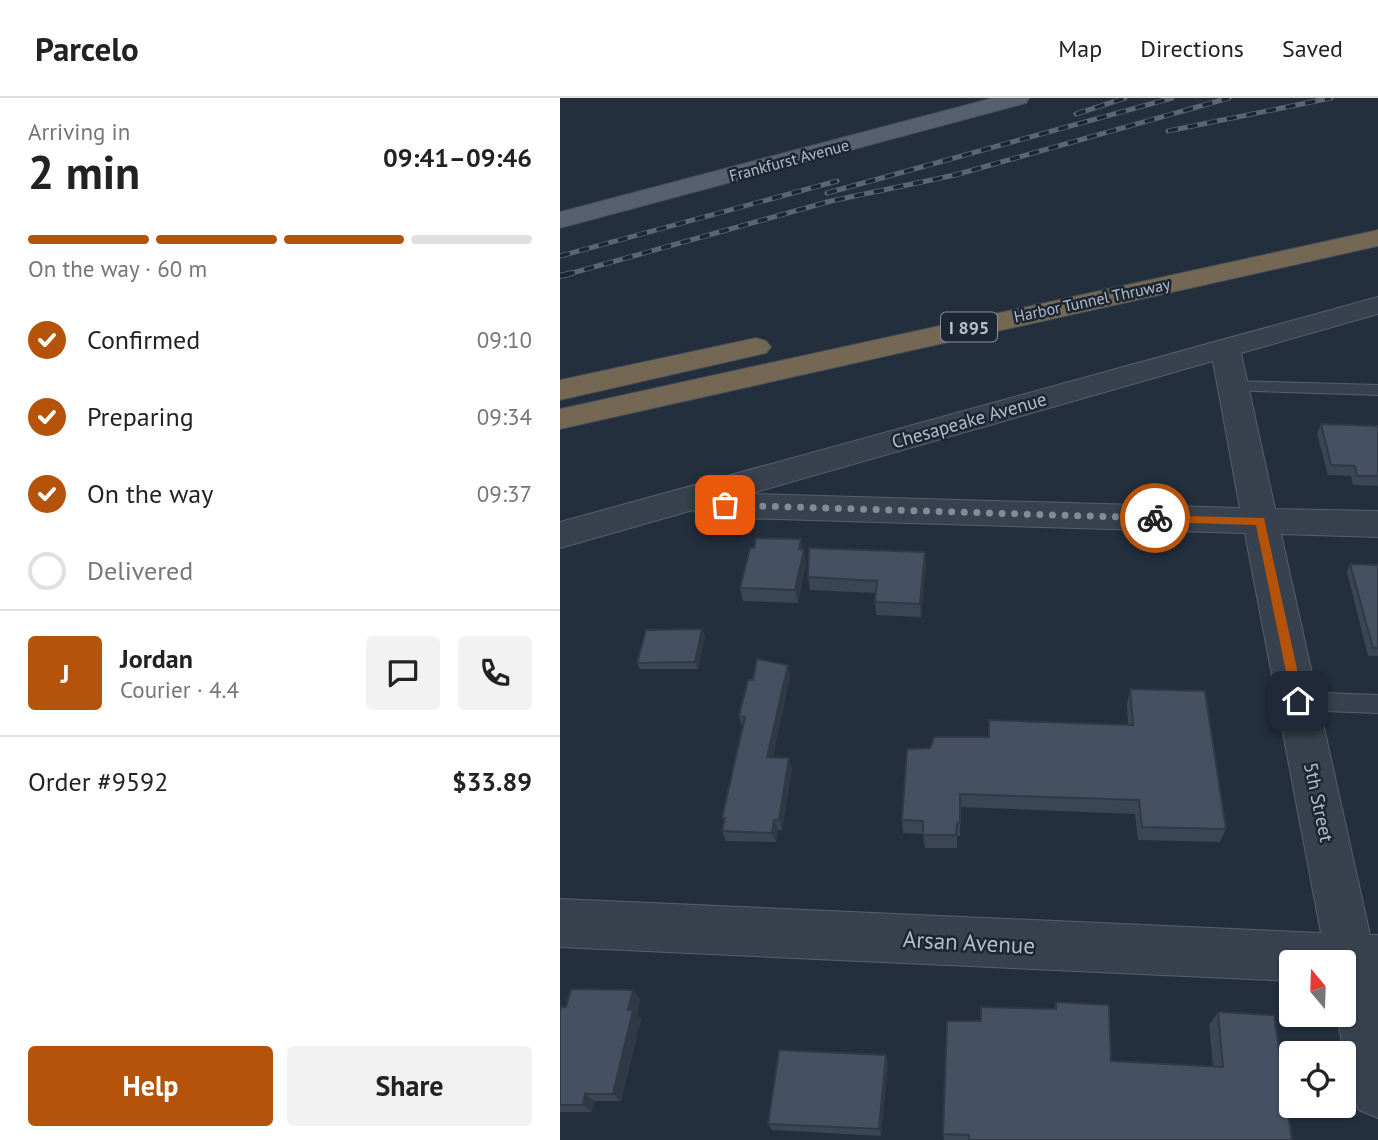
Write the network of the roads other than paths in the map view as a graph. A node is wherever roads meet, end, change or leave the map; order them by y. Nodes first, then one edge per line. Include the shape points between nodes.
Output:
1 (962, 98) edge
2 (1018, 98) edge
3 (560, 203) edge
4 (1378, 216) edge
5 (560, 220) edge
6 (1378, 238) edge
7 (1378, 305) edge
8 (932, 309) dead end
9 (786, 341) dead end
10 (1229, 367) junction
11 (560, 390) edge
12 (1378, 390) edge
13 (560, 419) edge
14 (670, 504) junction
15 (1261, 521) junction
16 (1378, 524) edge
17 (560, 535) edge
18 (1298, 701) junction
19 (1378, 704) edge
20 (560, 923) edge
21 (1364, 960) edge
22 (1378, 1091) edge

1 - 3 main road, Frankfurst Avenue
2 - 5 main road, Frankfurst Avenue
4 - 8 highway, Harbor Tunnel Thruway / I 895
6 - 13 highway, Harbor Tunnel Thruway / I 895
7 - 10 street, Chesapeake Avenue
9 - 11 highway
10 - 12 lane
10 - 14 street, Chesapeake Avenue
10 - 15 street, 5th Street
14 - 15 street
14 - 17 street, Chesapeake Avenue
15 - 16 street
15 - 18 street, 5th Street
18 - 19 lane
18 - 21 street, 5th Street
20 - 21 street, Arsan Avenue
21 - 22 street, 5th Street

